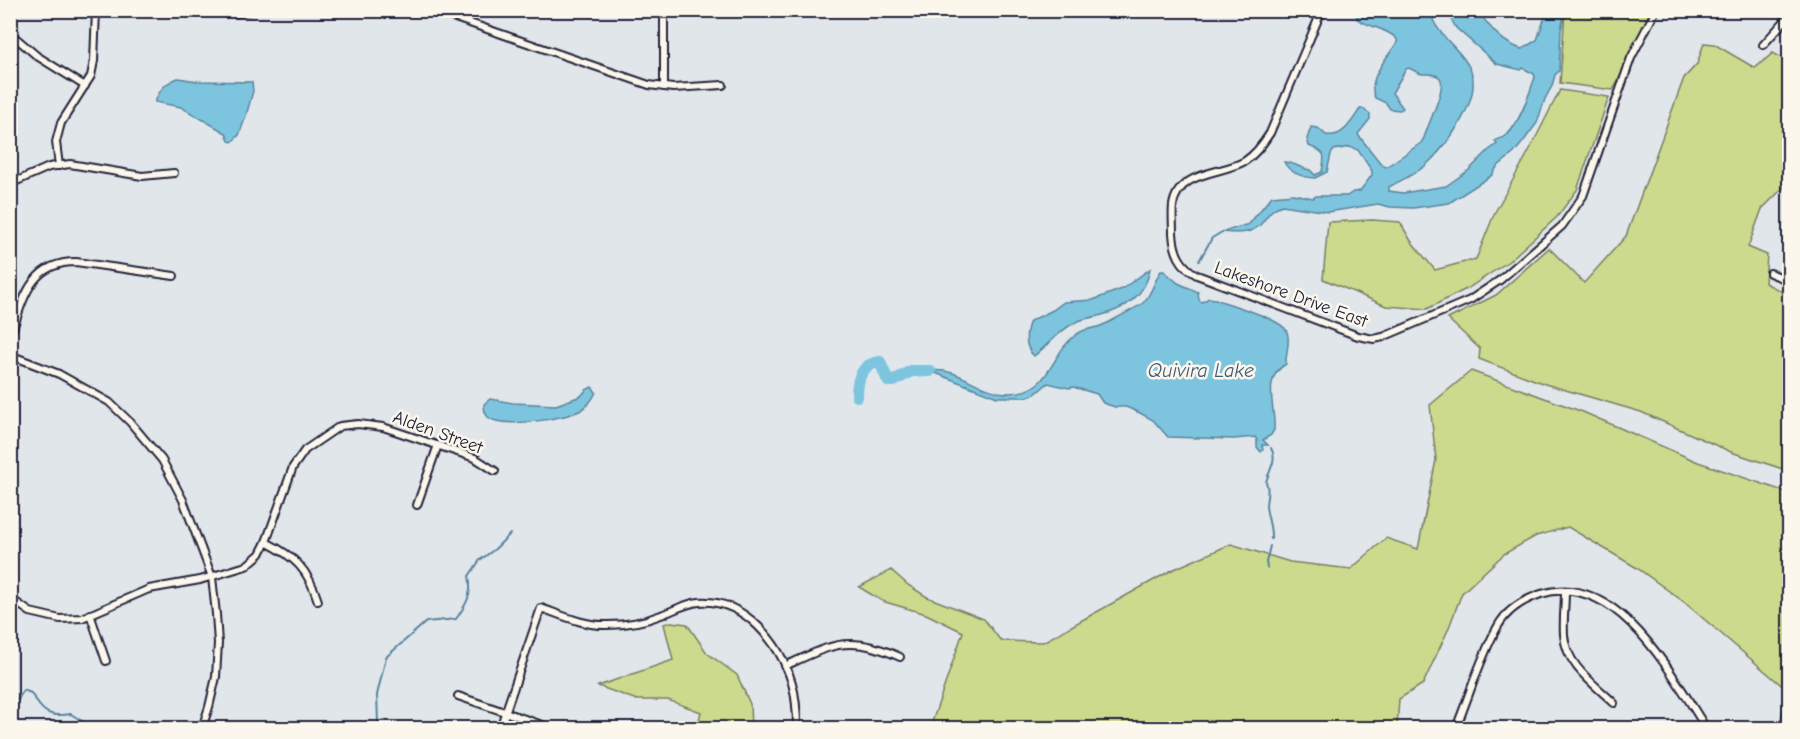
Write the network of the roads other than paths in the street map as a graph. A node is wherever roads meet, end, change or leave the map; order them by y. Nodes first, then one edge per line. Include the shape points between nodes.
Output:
1 (96, 10) edge
2 (218, 10) edge
3 (252, 10) edge
4 (432, 10) edge
5 (664, 10) edge
6 (1322, 10) edge
7 (1656, 10) edge
8 (1790, 15) edge
9 (10, 33) edge
10 (1763, 45) dead end
11 (723, 85) dead end
12 (85, 86) junction
13 (664, 87) junction
14 (59, 166) junction
15 (174, 173) dead end
16 (11, 183) edge
17 (1770, 273) dead end
18 (174, 276) dead end
19 (1790, 281) edge
20 (10, 338) edge
21 (10, 355) edge
22 (438, 446) junction
23 (495, 471) dead end
24 (417, 505) dead end
25 (267, 542) junction
26 (212, 577) junction
27 (1565, 591) junction
28 (10, 598) edge
29 (318, 601) dead end
30 (90, 614) junction
31 (900, 657) dead end
32 (106, 661) dead end
33 (785, 666) junction
34 (458, 696) dead end
35 (1614, 703) dead end
36 (505, 713) junction
37 (202, 729) edge
38 (500, 729) edge
39 (550, 729) edge
40 (797, 729) edge
41 (1456, 729) edge
42 (1706, 729) edge

1 - 12 street via 94,61
2 - 3 street
4 - 13 street
5 - 13 street
6 - 7 street, Lakeshore Drive East via 1263,144 1236,166 1183,185 1173,204 1176,251 1190,271 1374,339 1470,300 1500,280 1562,226 1578,206 1589,182 1631,58
8 - 10 street
9 - 12 street via 37,56
11 - 13 street
12 - 14 street via 61,123 56,142
14 - 15 street via 70,164 142,176
14 - 16 street
17 - 19 street
18 - 20 street via 65,262 52,265 30,286
21 - 26 street via 84,386 130,422 162,460 183,500
22 - 23 street, Alden Street via 475,458
22 - 24 street
22 - 25 street, Alden Street via 383,427 340,426 305,450 293,468
25 - 26 street via 246,566
25 - 29 street via 295,560 313,584
26 - 30 street via 149,589
26 - 37 street via 218,643 216,677
27 - 35 street via 1567,651
27 - 41 street via 1533,597 1505,617 1492,639
27 - 42 street via 1609,606 1644,636
28 - 30 street via 30,612 60,619
30 - 32 street
31 - 33 street via 877,646 855,642 834,645
33 - 36 street via 766,634 742,612 718,603 698,602 639,622 604,626 541,608
33 - 40 street via 793,684
34 - 36 street
36 - 38 street
36 - 39 street

